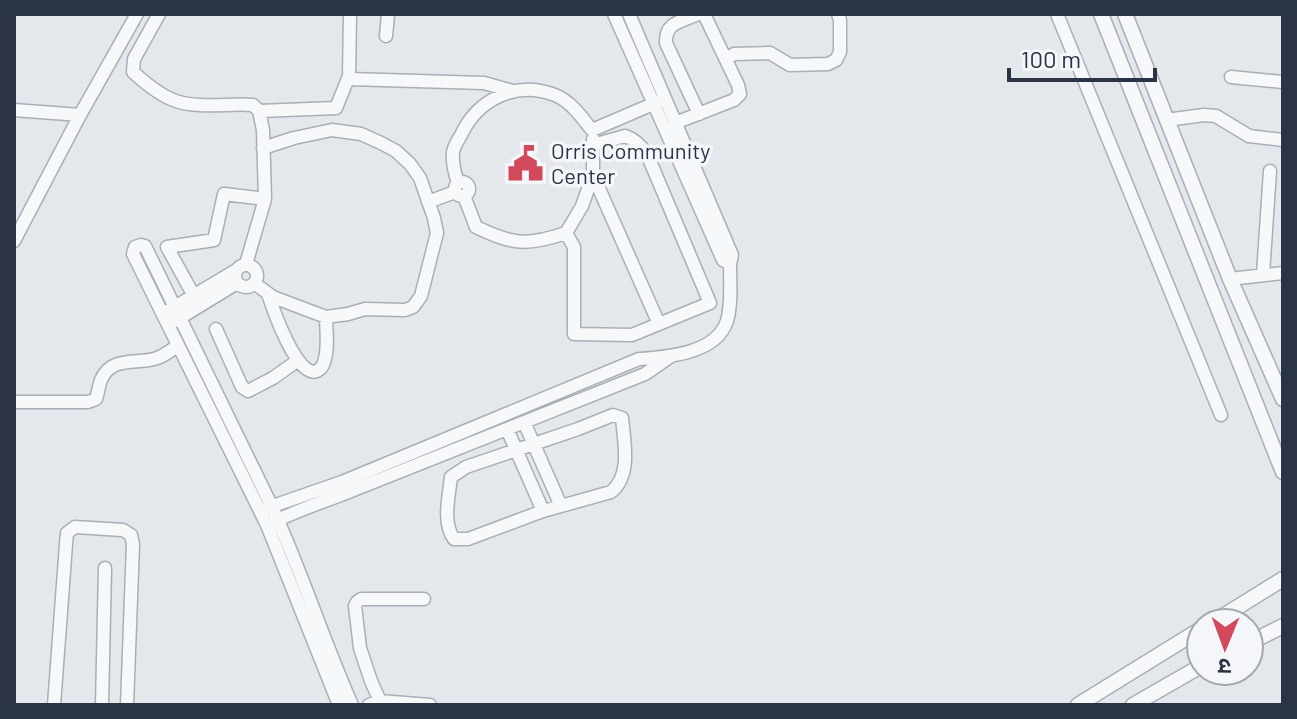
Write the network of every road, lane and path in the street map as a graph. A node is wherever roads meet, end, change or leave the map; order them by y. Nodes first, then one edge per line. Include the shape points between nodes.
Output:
1 (137, 14) edge
2 (159, 14) edge
3 (350, 14) edge
4 (388, 14) edge
5 (614, 14) edge
6 (629, 14) edge
7 (701, 14) edge
8 (838, 14) edge
9 (1057, 14) edge
10 (1101, 14) edge
11 (1125, 14) edge
12 (386, 36) dead end
13 (726, 59) junction
14 (349, 76) junction
15 (1231, 77) dead end
16 (1283, 82) edge
17 (513, 91) junction
18 (661, 105) junction
19 (14, 110) edge
20 (259, 111) junction
21 (699, 114) junction
22 (80, 115) junction
23 (1166, 120) junction
24 (675, 123) junction
25 (595, 135) junction
26 (1283, 140) edge
27 (263, 148) junction
28 (1270, 171) dead end
29 (593, 175) junction
30 (459, 190) junction
31 (265, 199) junction
32 (428, 202) junction
33 (566, 233) junction
34 (14, 241) edge
35 (730, 264) junction
36 (239, 273) junction
37 (1283, 273) edge
38 (1263, 274) junction
39 (1230, 279) junction
40 (254, 283) junction
41 (268, 294) junction
42 (194, 296) junction
43 (170, 317) junction
44 (326, 317) junction
45 (659, 324) junction
46 (216, 329) dead end
47 (177, 346) junction
48 (671, 356) junction
49 (297, 361) junction
50 (1283, 399) edge
51 (14, 402) edge
52 (1221, 415) dead end
53 (524, 422) junction
54 (507, 429) junction
55 (533, 443) junction
56 (516, 449) junction
57 (1283, 472) edge
58 (561, 506) junction
59 (543, 511) junction
60 (269, 515) junction
61 (105, 568) dead end
62 (1283, 579) edge
63 (424, 599) dead end
64 (1238, 607) edge
65 (1283, 626) edge
66 (1265, 635) joint
67 (1185, 639) edge
68 (1283, 639) edge
69 (1185, 675) edge
70 (373, 686) junction
71 (346, 702) edge
72 (374, 703) edge
73 (54, 705) edge
74 (102, 705) edge
75 (127, 705) edge
76 (430, 705) edge
77 (1078, 705) edge
78 (1133, 705) edge

1 - 22 street
2 - 20 street via 134,59 133,72 175,101 253,105
3 - 14 street
4 - 12 street
5 - 18 street
6 - 18 street
7 - 13 street
7 - 21 street via 665,33
8 - 13 street via 840,52 828,64 790,65 770,53
9 - 52 street
10 - 57 street
11 - 23 street
13 - 21 street via 740,94
14 - 17 street via 484,83
14 - 20 street via 336,108
15 - 16 street
17 - 25 street via 556,95
17 - 30 street via 487,101 467,123 453,151
18 - 24 street
18 - 25 street
18 - 35 street via 723,260
19 - 22 street
20 - 27 street
21 - 24 street
22 - 34 street
23 - 26 street via 1216,116 1249,136
23 - 39 street
24 - 35 street via 732,255
25 - 29 street
25 - 45 street via 625,136 647,154 710,303
27 - 31 street
27 - 32 street via 332,130 361,134 410,164
28 - 38 street
29 - 33 street
29 - 45 street
30 - 32 street
30 - 33 street via 476,227 495,236 517,243
31 - 36 street
31 - 42 street via 224,194 214,240 167,247
32 - 44 street via 437,233 421,296 413,307
33 - 45 street via 574,247 574,334 632,335
35 - 48 street via 728,318 720,335
36 - 40 street via 242,287
36 - 40 street via 255,269
36 - 42 street
36 - 43 street
37 - 38 street
38 - 39 street
39 - 50 street
40 - 41 street
41 - 44 street
41 - 49 street
42 - 43 street
43 - 43 street via 133,254 135,247 145,246
43 - 47 street
43 - 60 street
44 - 49 street via 324,365 311,372
46 - 49 street via 248,391
47 - 51 street via 151,361 117,364 101,379 96,399 88,402
47 - 60 street
48 - 53 street via 645,374
48 - 60 street via 639,359
53 - 54 street
53 - 55 street
54 - 56 street
54 - 60 street via 295,511
55 - 56 street
55 - 58 street
55 - 58 street via 613,415 622,418 624,474 618,486
56 - 59 street
56 - 59 street via 451,477 450,535 468,539
58 - 59 street
60 - 71 street via 289,543
61 - 74 street
62 - 64 street
63 - 70 street via 357,602 360,648
65 - 66 street
66 - 68 street
67 - 77 street
69 - 78 street
70 - 71 street
70 - 72 street
72 - 76 street
73 - 75 street via 67,533 75,527 131,535

